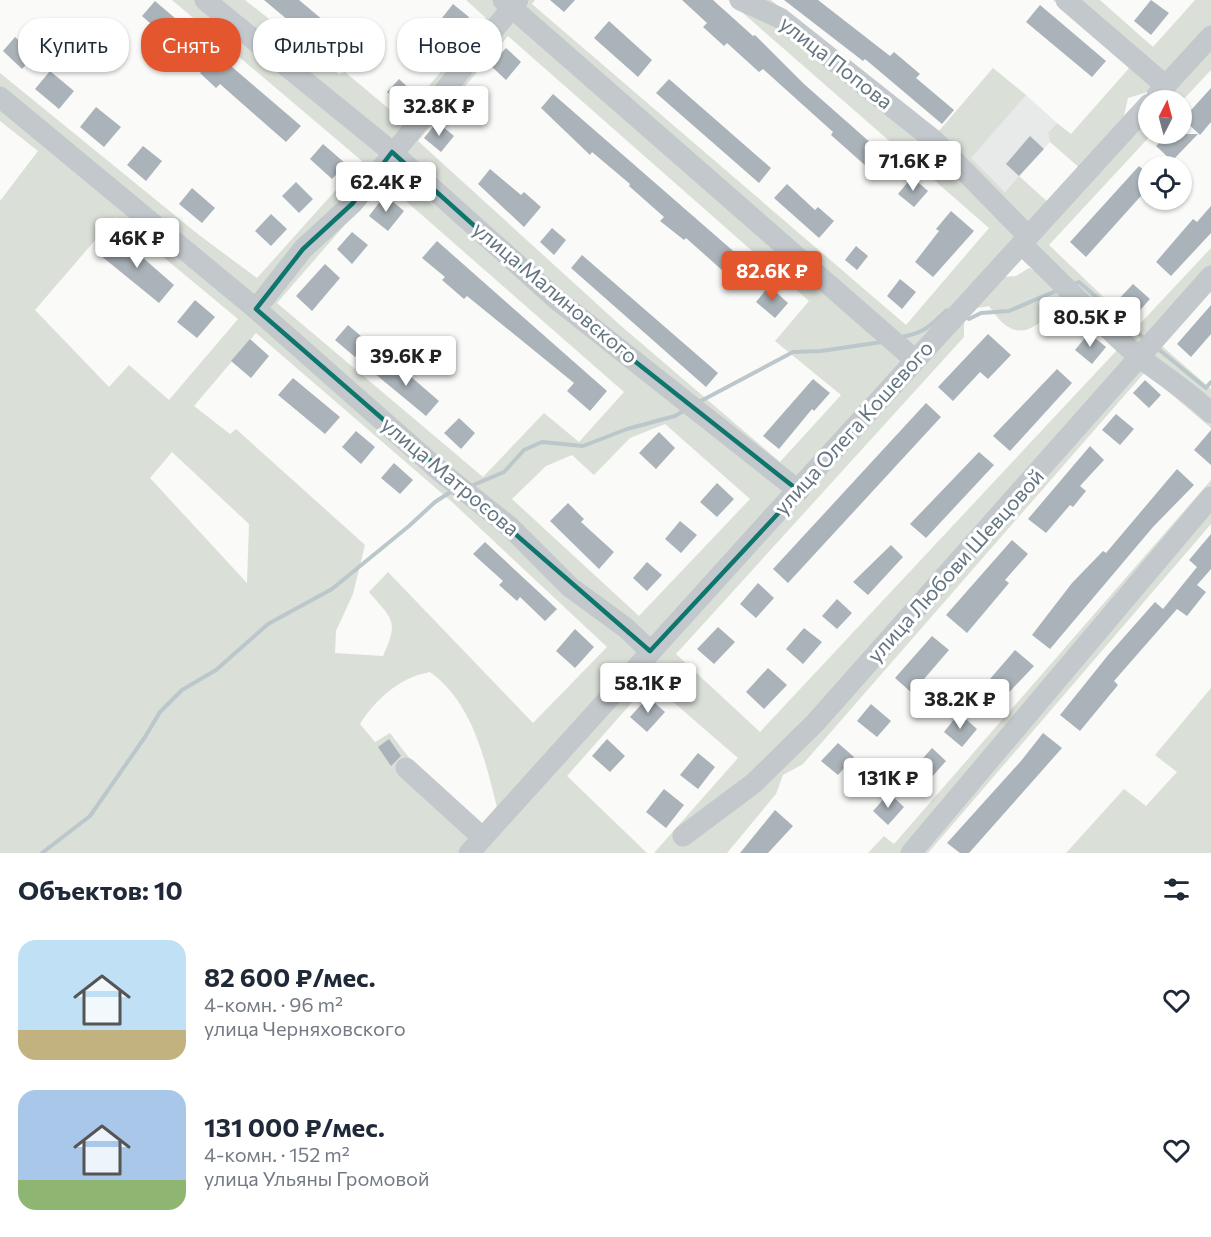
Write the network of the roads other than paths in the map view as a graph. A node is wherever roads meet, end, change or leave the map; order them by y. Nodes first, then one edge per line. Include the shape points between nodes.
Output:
1 (205, 0) edge
2 (740, 0) edge
3 (1066, 0) edge
4 (511, 3) edge
5 (1211, 36) edge
6 (1156, 90) edge
7 (1162, 90) edge
8 (0, 97) edge
9 (1138, 116) edge
10 (392, 152) junction
11 (1024, 240) junction
12 (1211, 276) edge
13 (256, 309) junction
14 (1141, 358) junction
15 (915, 360) junction
16 (1211, 413) edge
17 (799, 491) junction
18 (1211, 497) edge
19 (650, 651) junction
20 (406, 768) dead end
21 (683, 836) dead end
22 (476, 845) edge
23 (911, 853) edge

1 - 10 street, улица Малиновского
2 - 11 street, улица Попова via 780,18 935,141
3 - 6 street
4 - 10 street
4 - 15 street
5 - 7 street
8 - 13 street, улица Матросова
9 - 11 street, улица Олега Кошевого
10 - 13 street via 353,203 303,249
10 - 17 street, улица Малиновского via 556,299
11 - 14 street, улица Попова via 1085,309
11 - 15 street, улица Олега Кошевого
12 - 14 street, улица Любови Шевцовой
13 - 19 street, улица Матросова via 442,473 509,526 570,587
14 - 16 street, улица Попова
14 - 21 street, улица Любови Шевцовой via 815,723 754,783
15 - 17 street, улица Олега Кошевого
17 - 19 street, улица Олега Кошевого
18 - 23 street
19 - 22 street, улица Олега Кошевого
20 - 22 street

